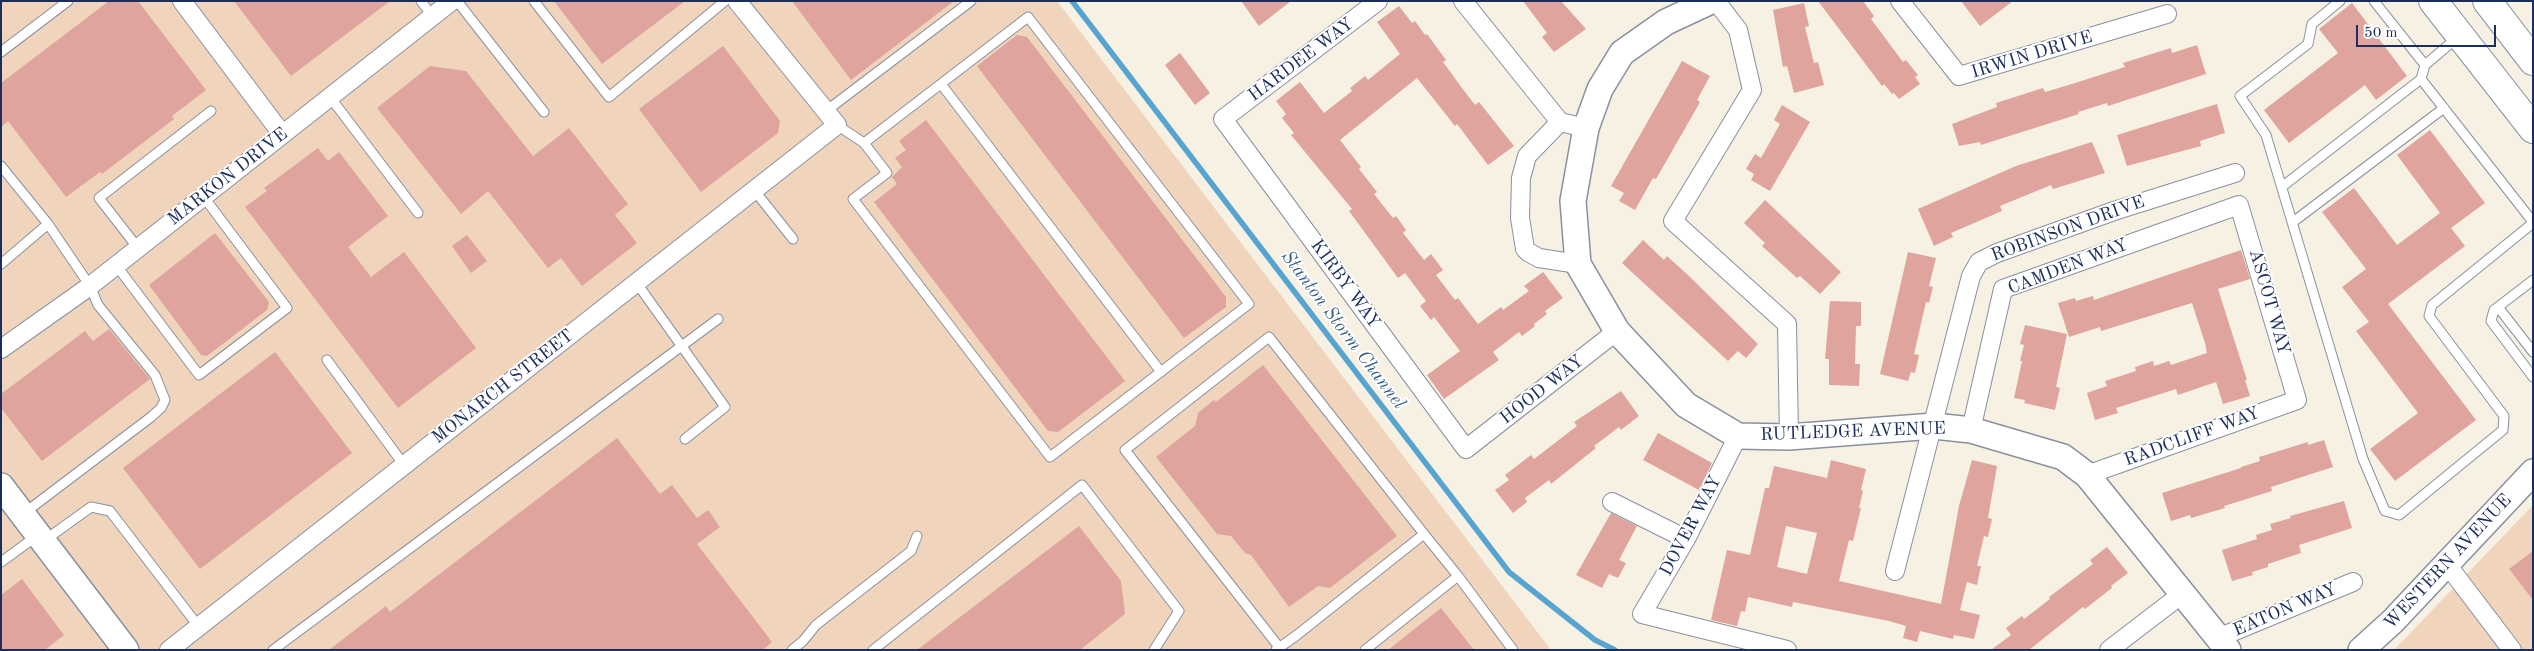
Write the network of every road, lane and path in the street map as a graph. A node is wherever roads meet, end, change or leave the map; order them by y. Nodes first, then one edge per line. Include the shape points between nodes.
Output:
1 (68, 1) edge
2 (182, 1) edge
3 (421, 1) edge
4 (452, 1) edge
5 (457, 1) edge
6 (534, 1) edge
7 (726, 1) edge
8 (737, 1) edge
9 (970, 1) edge
10 (1378, 1) edge
11 (1463, 1) edge
12 (1711, 1) edge
13 (1716, 1) edge
14 (1900, 1) edge
15 (2340, 1) edge
16 (2374, 1) edge
17 (2433, 1) edge
18 (2490, 4) edge
19 (2167, 14) dead end
20 (433, 17) junction
21 (2460, 35) junction
22 (1, 52) edge
23 (2533, 61) edge
24 (2425, 65) junction
25 (2421, 79) junction
26 (941, 84) junction
27 (330, 97) junction
28 (2444, 108) junction
29 (211, 111) dead end
30 (826, 111) junction
31 (544, 112) dead end
32 (1223, 119) joint
33 (1560, 122) junction
34 (837, 125) junction
35 (1586, 128) junction
36 (2533, 129) edge
37 (282, 134) junction
38 (864, 143) junction
39 (1, 166) edge
40 (2234, 173) dead end
41 (2283, 186) junction
42 (754, 190) junction
43 (203, 196) junction
44 (2239, 205) joint
45 (418, 213) dead end
46 (2293, 222) junction
47 (2533, 223) edge
48 (48, 224) junction
49 (793, 239) dead end
50 (138, 248) junction
51 (1, 264) edge
52 (1578, 264) junction
53 (116, 265) junction
54 (2533, 280) edge
55 (636, 282) junction
56 (90, 286) junction
57 (2498, 306) junction
58 (718, 319) dead end
59 (1617, 331) junction
60 (682, 344) junction
61 (1, 349) edge
62 (2533, 352) edge
63 (327, 360) dead end
64 (1161, 372) junction
65 (2533, 377) edge
66 (2298, 400) joint
67 (1934, 426) junction
68 (1971, 430) junction
69 (1738, 436) junction
70 (1789, 437) junction
71 (685, 439) dead end
72 (1466, 449) joint
73 (404, 465) junction
74 (2533, 472) edge
75 (2088, 475) junction
76 (1, 486) edge
77 (1612, 502) dead end
78 (23, 515) junction
79 (1424, 534) junction
80 (917, 536) dead end
81 (41, 538) junction
82 (1686, 539) junction
83 (1, 562) edge
84 (2446, 563) junction
85 (1895, 571) dead end
86 (1458, 576) junction
87 (2353, 582) dead end
88 (2182, 594) junction
89 (199, 627) junction
90 (2223, 644) edge
91 (1277, 649) edge
92 (126, 650) edge
93 (169, 650) edge
94 (274, 650) edge
95 (792, 650) edge
96 (873, 650) edge
97 (1154, 650) edge
98 (1365, 650) edge
99 (1514, 650) edge
100 (1787, 650) edge
101 (2108, 650) edge
102 (2360, 650) edge
103 (2512, 650) edge

1 - 22 lane
2 - 37 street
3 - 20 lane
4 - 20 street, MARKON DRIVE
5 - 31 lane
6 - 7 lane via 609,97
8 - 30 street
9 - 30 lane
10 - 32 street, HARDEE WAY
11 - 33 street
12 - 35 street, RUTLEDGE AVENUE via 1666,22 1622,53 1600,89
13 - 70 street via 1738,30 1752,90 1673,221 1787,324
14 - 19 street, IRWIN DRIVE via 1959,76
15 - 41 lane via 2312,24 2308,44 2240,96 2266,135
16 - 24 lane
17 - 21 main road
18 - 21 main road
18 - 23 main road
20 - 27 street, MARKON DRIVE
21 - 24 lane
21 - 36 main road
24 - 25 lane
25 - 28 lane
25 - 41 lane
26 - 38 lane
26 - 64 lane
26 - 64 lane via 1028,17 1249,304
27 - 37 street, MARKON DRIVE
27 - 45 lane
28 - 46 lane
28 - 47 lane
29 - 50 lane via 100,198
30 - 34 street
32 - 72 street, KIRBY WAY
33 - 35 street
33 - 52 street via 1527,156 1523,166 1520,218 1528,252 1539,258
34 - 38 lane
34 - 42 street, MONARCH STREET
35 - 52 street, RUTLEDGE AVENUE via 1573,201
37 - 43 street, MARKON DRIVE
38 - 64 lane via 887,173 853,199 1050,457
39 - 48 lane
40 - 67 street, ROBINSON DRIVE via 2105,214 1979,262 1971,276
41 - 46 lane
42 - 49 lane
42 - 55 street, MONARCH STREET
43 - 50 street, MARKON DRIVE
43 - 53 lane via 287,308 199,375
44 - 66 street, ASCOT WAY
44 - 68 street, CAMDEN WAY via 2003,289
46 - 47 lane via 2363,459 2385,511 2399,515 2503,430 2504,416 2429,316 2432,305
48 - 51 lane
48 - 56 lane
50 - 53 street, MARKON DRIVE
52 - 59 street, RUTLEDGE AVENUE
53 - 56 street, MARKON DRIVE
54 - 57 lane
55 - 60 lane
55 - 73 street, MONARCH STREET
56 - 61 street, MARKON DRIVE
56 - 78 lane via 98,304 155,375 165,400 152,417
57 - 62 lane
57 - 65 lane via 2491,321
58 - 60 lane
59 - 69 street, RUTLEDGE AVENUE via 1686,405
59 - 72 street, HOOD WAY
60 - 71 lane via 725,407
60 - 94 lane
63 - 73 lane
66 - 75 street, RADCLIFF WAY
67 - 68 street, RUTLEDGE AVENUE
67 - 70 street, RUTLEDGE AVENUE
67 - 85 street, ROBINSON DRIVE
68 - 75 street, RUTLEDGE AVENUE via 2063,457
69 - 70 street, RUTLEDGE AVENUE
69 - 82 street, DOVER WAY
73 - 89 street, MONARCH STREET
74 - 84 street, WESTERN AVENUE
75 - 88 street, RUTLEDGE AVENUE
76 - 78 street
77 - 82 street
78 - 81 street
79 - 86 lane
79 - 91 lane
79 - 91 lane via 1269,337 1125,450
80 - 95 lane via 911,551 816,624
81 - 83 lane
81 - 89 lane via 91,507 110,511
81 - 92 street
82 - 100 street, DOVER WAY via 1642,614
84 - 102 street, WESTERN AVENUE via 2393,622
84 - 103 street
86 - 98 lane
86 - 99 lane
87 - 90 street, EATON WAY
88 - 90 street, RUTLEDGE AVENUE
88 - 101 street
89 - 93 street, MONARCH STREET
96 - 97 lane via 1082,485 1179,610

